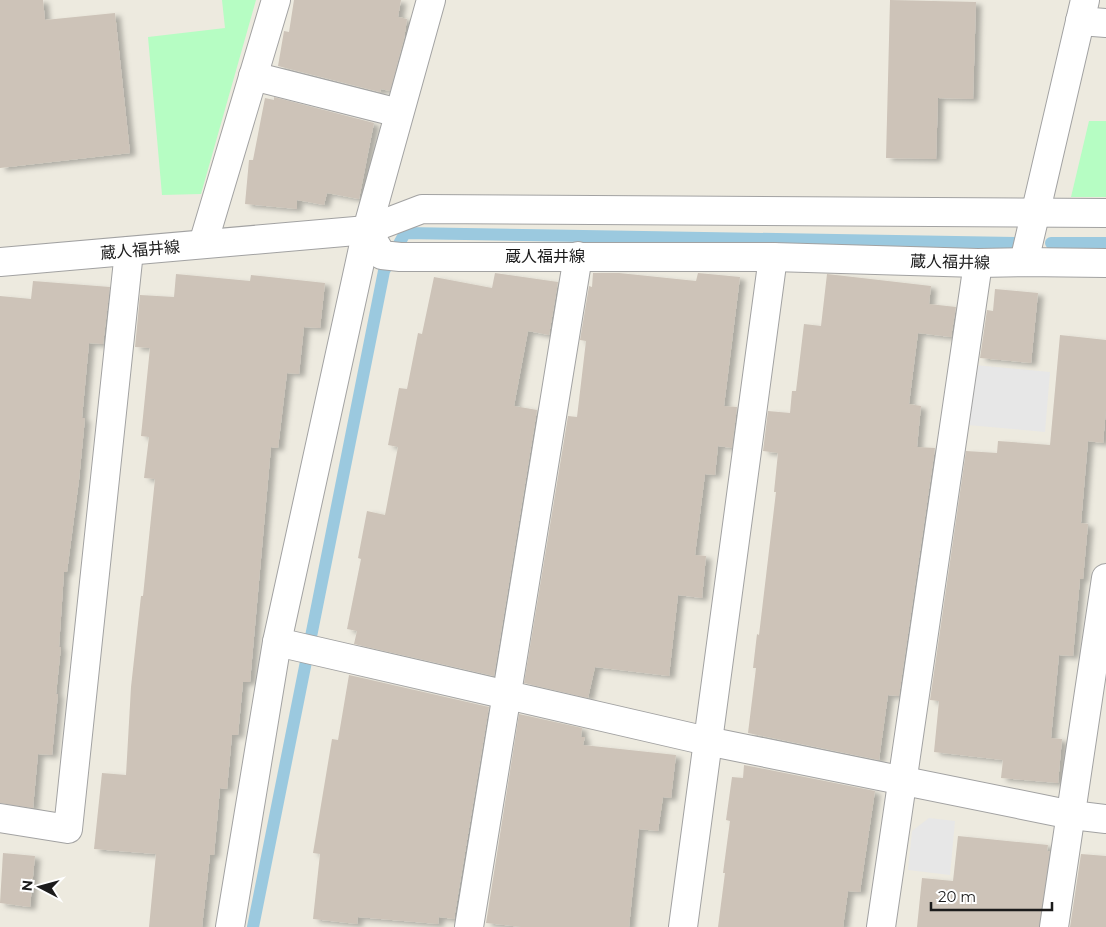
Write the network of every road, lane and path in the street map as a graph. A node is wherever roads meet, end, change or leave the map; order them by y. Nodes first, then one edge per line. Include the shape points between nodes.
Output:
1 (276, 0) edge
2 (430, 0) edge
3 (1090, 15) edge
4 (253, 76) junction
5 (399, 113) junction
6 (1035, 213) junction
7 (1106, 213) edge
8 (367, 230) junction
9 (203, 244) junction
10 (129, 251) junction
11 (578, 256) junction
12 (773, 257) junction
13 (0, 262) edge
14 (1024, 262) junction
15 (978, 263) junction
16 (1106, 263) edge
17 (1106, 578) edge
18 (277, 642) junction
19 (507, 695) junction
20 (707, 741) junction
21 (903, 780) junction
22 (1072, 815) junction
23 (0, 818) edge
24 (1106, 819) edge
25 (230, 927) edge
26 (469, 927) edge
27 (683, 927) edge
28 (881, 927) edge
29 (1054, 927) edge

1 - 4 street
2 - 5 street
3 - 6 street
4 - 5 street
4 - 9 street
5 - 8 street
6 - 7 street
6 - 8 street via 422,210
6 - 14 street
8 - 9 street, 蔵人福井線
8 - 11 street, 蔵人福井線 via 391,256
8 - 18 street
9 - 10 street, 蔵人福井線
10 - 13 street, 蔵人福井線
10 - 23 street via 68,829
11 - 12 street, 蔵人福井線
11 - 19 street
12 - 15 street, 蔵人福井線
12 - 20 street
14 - 15 street, 蔵人福井線
14 - 16 street, 蔵人福井線
15 - 21 street
17 - 22 street
18 - 19 street
18 - 25 street
19 - 20 street
19 - 26 street
20 - 21 street
20 - 27 street
21 - 22 street
21 - 28 street
22 - 24 street
22 - 29 street

